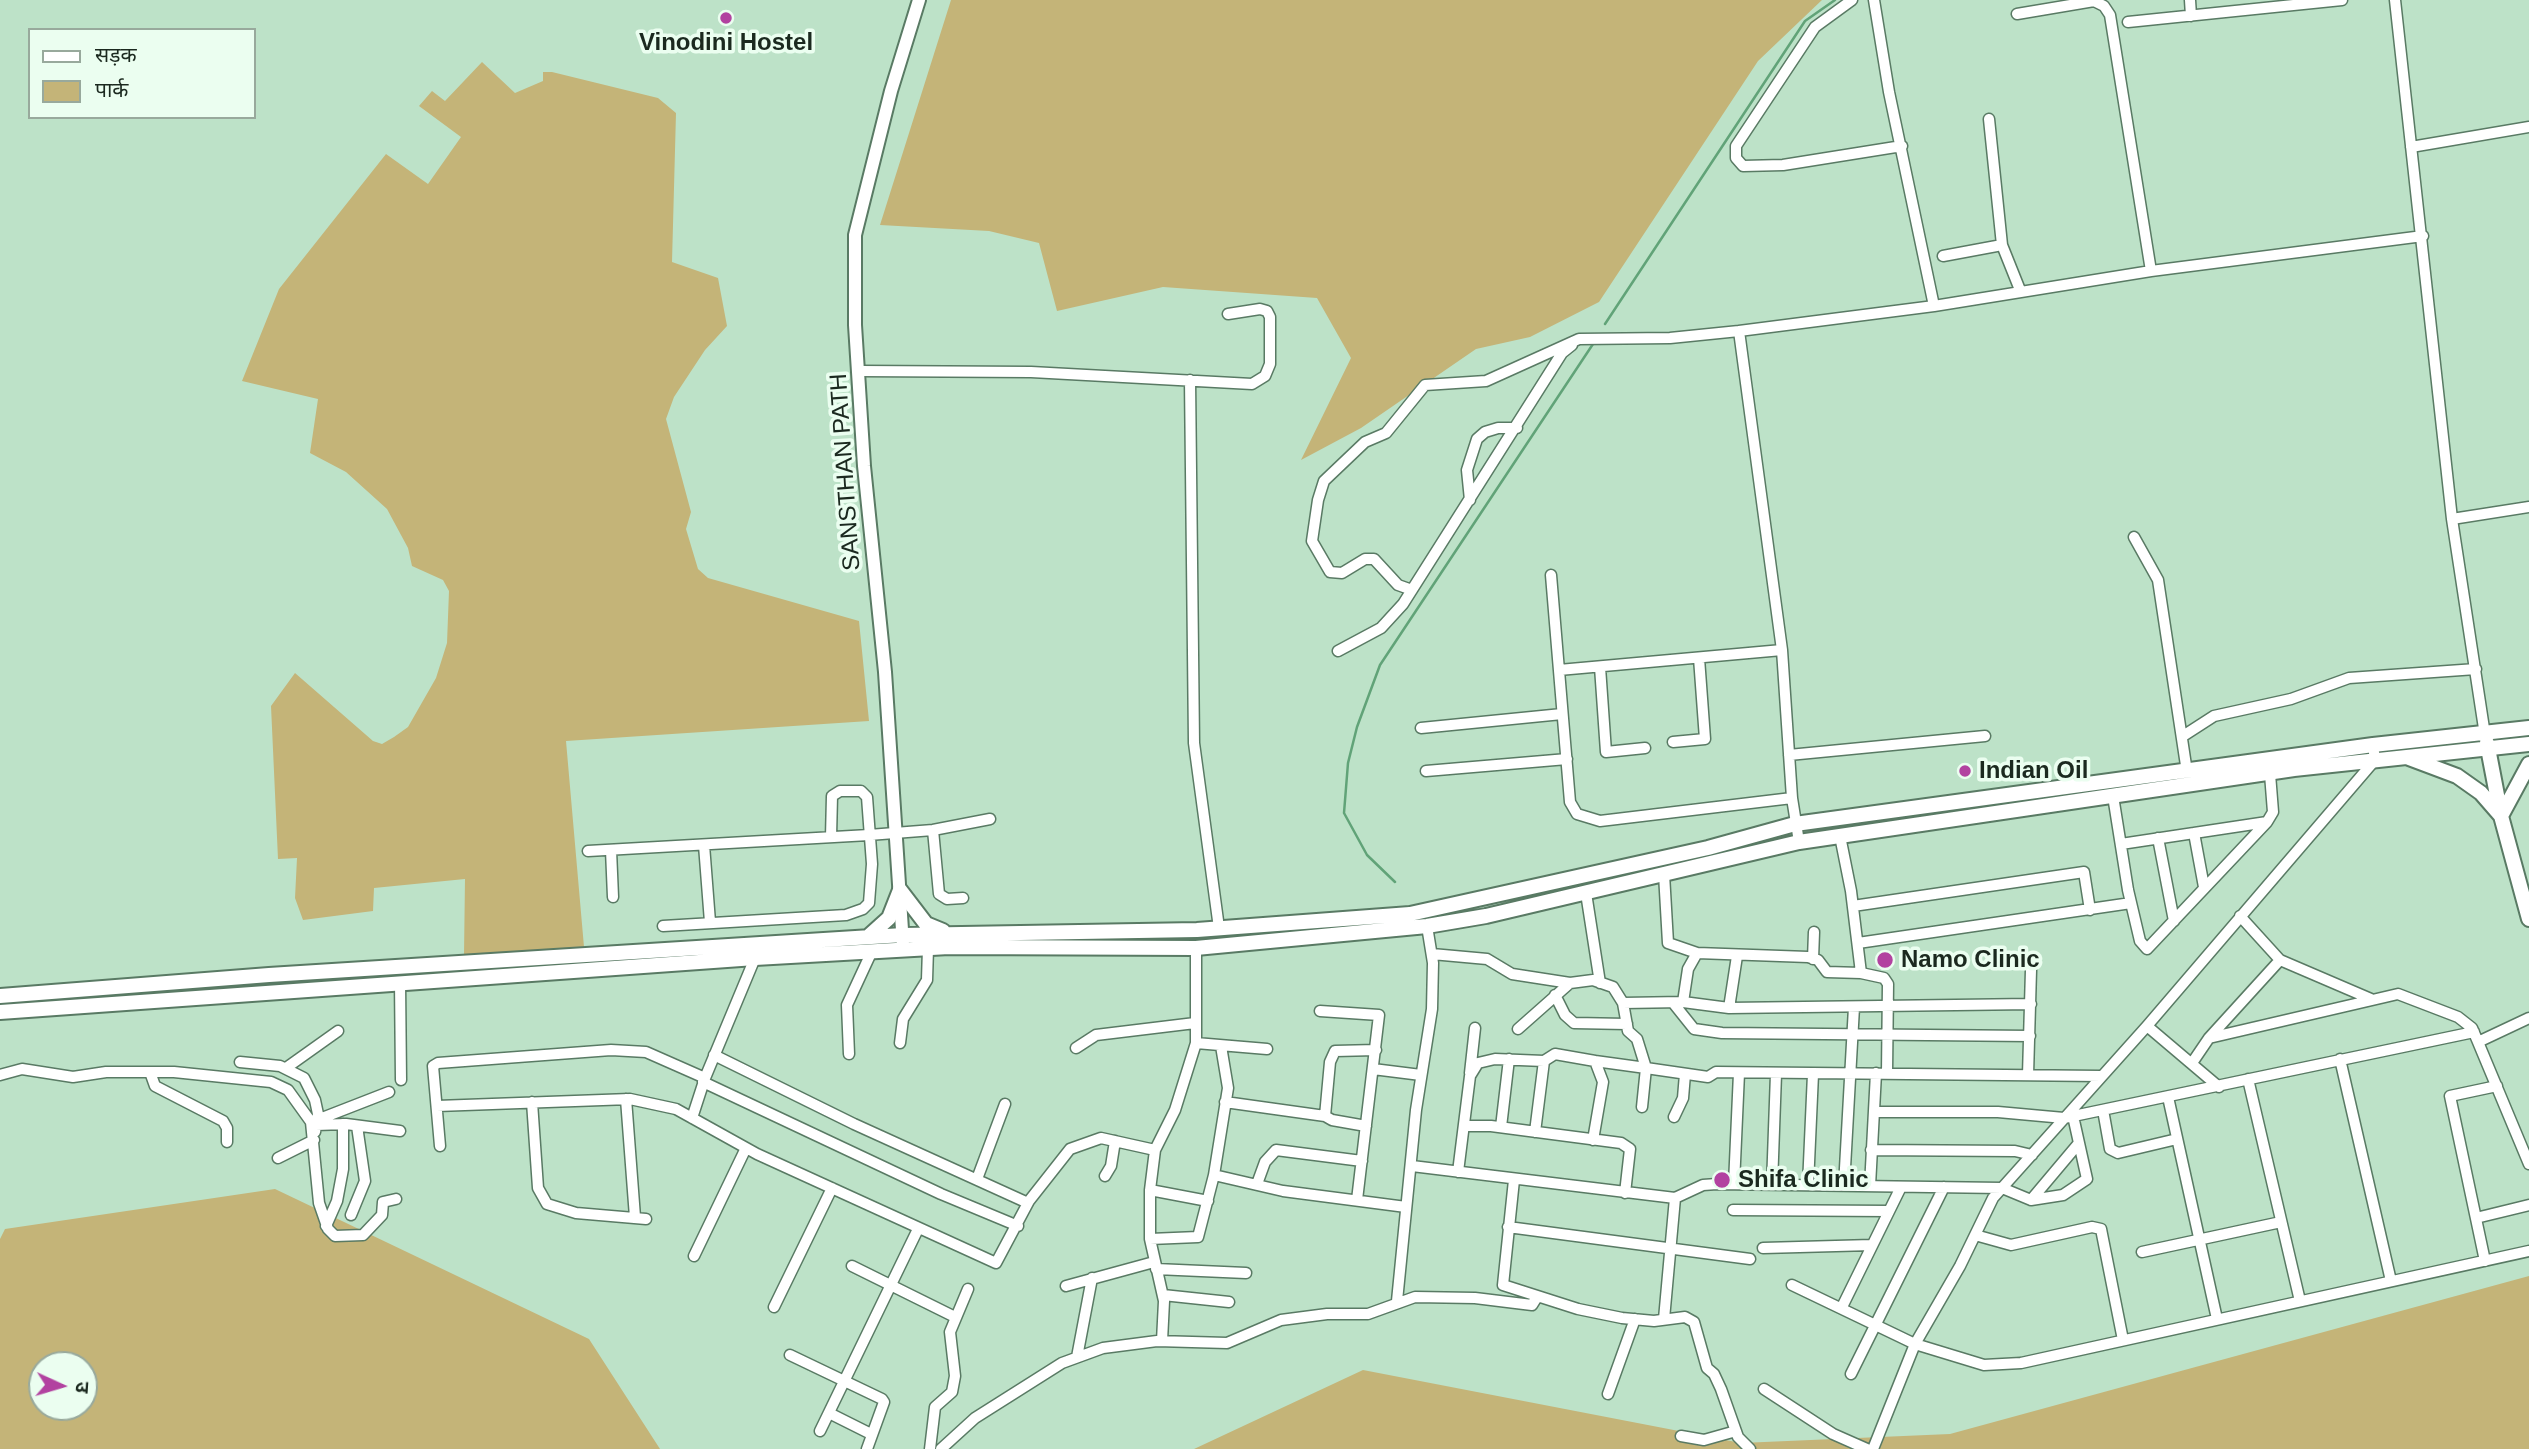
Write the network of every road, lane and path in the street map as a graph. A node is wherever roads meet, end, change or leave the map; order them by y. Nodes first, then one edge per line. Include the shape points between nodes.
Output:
1 (919, 0) edge
2 (1852, 0) edge
3 (1874, 0) edge
4 (2190, 0) edge
5 (2342, 0) edge
6 (2395, 0) edge
7 (2017, 14) dead end
8 (2191, 16) junction
9 (2128, 22) dead end
10 (1989, 119) dead end
11 (2529, 127) edge
12 (1902, 146) junction
13 (2411, 147) junction
14 (2423, 236) junction
15 (2002, 245) junction
16 (1943, 256) dead end
17 (2151, 271) junction
18 (2020, 290) junction
19 (1934, 306) junction
20 (1228, 314) dead end
21 (1739, 331) junction
22 (1579, 339) junction
23 (860, 371) junction
24 (1189, 380) junction
25 (1517, 428) junction
26 (1470, 500) junction
27 (2529, 507) edge
28 (2452, 519) junction
29 (2134, 537) dead end
30 (1551, 575) dead end
31 (1412, 590) junction
32 (1782, 650) junction
33 (1338, 651) dead end
34 (1699, 658) junction
35 (1600, 667) junction
36 (2476, 669) junction
37 (1559, 670) junction
38 (1562, 714) junction
39 (1421, 728) dead end
40 (2529, 728) edge
41 (2485, 735) junction
42 (1985, 736) dead end
43 (2183, 736) junction
44 (1673, 742) dead end
45 (2529, 744) edge
46 (2373, 745) junction
47 (1645, 748) dead end
48 (2488, 750) junction
49 (1789, 755) junction
50 (2405, 757) junction
51 (1567, 759) junction
52 (2375, 760) junction
53 (2529, 764) edge
54 (1426, 771) dead end
55 (2187, 772) junction
56 (2270, 774) junction
57 (2113, 796) junction
58 (1792, 798) junction
59 (2501, 816) junction
60 (990, 819) dead end
61 (2267, 822) junction
62 (1795, 824) junction
63 (933, 830) junction
64 (895, 833) junction
65 (2194, 833) junction
66 (869, 835) junction
67 (1840, 836) junction
68 (831, 837) junction
69 (2158, 838) junction
70 (1799, 842) junction
71 (2121, 844) junction
72 (704, 845) junction
73 (611, 850) junction
74 (588, 851) dead end
75 (1664, 874) junction
76 (2204, 887) junction
77 (900, 890) junction
78 (1586, 893) junction
79 (613, 897) dead end
80 (963, 898) dead end
81 (2131, 903) junction
82 (1853, 906) junction
83 (2090, 910) junction
84 (2240, 916) junction
85 (2529, 919) edge
86 (2174, 921) junction
87 (710, 922) junction
88 (663, 926) dead end
89 (1427, 926) junction
90 (1219, 928) junction
91 (1814, 932) dead end
92 (949, 933) junction
93 (903, 942) junction
94 (1858, 943) junction
95 (869, 944) junction
96 (928, 948) junction
97 (1196, 948) junction
98 (1697, 953) junction
99 (1432, 954) junction
100 (1737, 956) junction
101 (755, 958) junction
102 (1814, 959) junction
103 (2280, 960) junction
104 (2031, 970) dead end
105 (1861, 973) junction
106 (400, 982) junction
107 (1570, 983) junction
108 (1600, 983) junction
109 (1555, 995) junction
110 (0, 996) edge
111 (2372, 999) junction
112 (1623, 1003) junction
113 (1679, 1003) junction
114 (2031, 1004) junction
115 (1854, 1007) junction
116 (1888, 1007) junction
117 (1729, 1008) junction
118 (1320, 1011) dead end
119 (0, 1012) edge
120 (2529, 1018) edge
121 (1195, 1023) junction
122 (1627, 1024) junction
123 (2147, 1026) junction
124 (1475, 1028) dead end
125 (1518, 1029) dead end
126 (338, 1031) dead end
127 (1851, 1034) junction
128 (1887, 1035) junction
129 (2030, 1036) junction
130 (2476, 1037) junction
131 (2209, 1038) junction
132 (900, 1043) dead end
133 (1196, 1043) junction
134 (1221, 1046) junction
135 (1076, 1048) dead end
136 (1267, 1049) dead end
137 (1376, 1050) junction
138 (849, 1054) dead end
139 (714, 1055) junction
140 (1509, 1059) junction
141 (2340, 1059) junction
142 (1544, 1061) junction
143 (1595, 1061) junction
144 (240, 1062) dead end
145 (2192, 1063) junction
146 (286, 1068) junction
147 (1646, 1068) junction
148 (1373, 1069) junction
149 (150, 1072) junction
150 (1739, 1073) junction
151 (1849, 1073) junction
152 (1881, 1073) junction
153 (1685, 1074) junction
154 (1776, 1074) junction
155 (1813, 1074) junction
156 (0, 1075) edge
157 (1421, 1075) junction
158 (2028, 1075) junction
159 (1470, 1076) junction
160 (2101, 1076) junction
161 (2248, 1079) junction
162 (401, 1080) dead end
163 (704, 1080) junction
164 (2497, 1086) junction
165 (2219, 1087) junction
166 (388, 1092) dead end
167 (2168, 1097) junction
168 (626, 1099) junction
169 (532, 1102) junction
170 (1225, 1102) junction
171 (1005, 1104) dead end
172 (437, 1106) junction
173 (1642, 1108) dead end
174 (2102, 1110) junction
175 (1875, 1112) junction
176 (1325, 1116) junction
177 (1674, 1117) dead end
178 (2068, 1117) junction
179 (692, 1118) junction
180 (343, 1124) junction
181 (357, 1126) junction
182 (1366, 1126) junction
183 (1465, 1126) junction
184 (1501, 1127) junction
185 (315, 1130) junction
186 (400, 1131) dead end
187 (1535, 1132) junction
188 (2177, 1139) junction
189 (1593, 1140) junction
190 (1115, 1141) junction
191 (227, 1142) dead end
192 (2079, 1143) junction
193 (440, 1146) dead end
194 (746, 1148) junction
195 (1155, 1150) junction
196 (1871, 1150) junction
197 (2032, 1155) junction
198 (278, 1158) dead end
199 (1362, 1161) junction
200 (2529, 1164) edge
201 (1412, 1167) junction
202 (1458, 1172) junction
203 (1214, 1175) junction
204 (1105, 1176) dead end
205 (977, 1180) junction
206 (1514, 1180) junction
207 (1258, 1184) junction
208 (1734, 1184) junction
209 (1772, 1185) junction
210 (1808, 1185) junction
211 (1844, 1186) junction
212 (1870, 1186) junction
213 (1901, 1187) junction
214 (1944, 1187) junction
215 (832, 1188) junction
216 (2002, 1188) junction
217 (1150, 1190) junction
218 (1625, 1193) junction
219 (1675, 1198) junction
220 (396, 1199) dead end
221 (2031, 1199) junction
222 (1357, 1200) junction
223 (1208, 1201) junction
224 (1028, 1203) junction
225 (2529, 1205) edge
226 (1406, 1207) junction
227 (1733, 1210) dead end
228 (1889, 1212) junction
229 (351, 1214) dead end
230 (635, 1217) junction
231 (2476, 1218) junction
232 (646, 1219) dead end
233 (2281, 1222) junction
234 (326, 1226) junction
235 (1017, 1226) junction
236 (1508, 1227) junction
237 (918, 1229) junction
238 (1975, 1235) junction
239 (1150, 1239) junction
240 (2200, 1240) junction
241 (1872, 1245) junction
242 (1763, 1248) dead end
243 (1669, 1249) junction
244 (2529, 1251) edge
245 (2142, 1252) dead end
246 (694, 1256) dead end
247 (1750, 1259) dead end
248 (2485, 1261) junction
249 (852, 1266) dead end
250 (1155, 1266) junction
251 (1246, 1273) dead end
252 (1092, 1278) junction
253 (2391, 1281) junction
254 (891, 1283) junction
255 (1792, 1285) dead end
256 (1066, 1286) dead end
257 (968, 1289) dead end
258 (1163, 1295) junction
259 (1537, 1297) junction
260 (1397, 1301) junction
261 (2300, 1301) junction
262 (1228, 1302) dead end
263 (774, 1307) dead end
264 (1842, 1307) junction
265 (955, 1317) junction
266 (1635, 1319) junction
267 (1664, 1319) junction
268 (2217, 1319) junction
269 (1877, 1324) junction
270 (2123, 1340) junction
271 (1162, 1341) junction
272 (1915, 1344) junction
273 (790, 1355) dead end
274 (1077, 1357) junction
275 (1851, 1374) dead end
276 (846, 1379) junction
277 (1764, 1389) dead end
278 (1608, 1394) dead end
279 (829, 1413) junction
280 (820, 1431) dead end
281 (1736, 1431) junction
282 (871, 1434) junction
283 (1681, 1436) dead end
284 (944, 1448) edge
285 (867, 1449) edge
286 (930, 1449) edge
287 (1751, 1449) edge
288 (1867, 1449) edge
289 (1873, 1449) edge

1 - 23 street, SANSTHAN PATH via 855,235
2 - 12 street via 1815,27 1736,146 1736,158 1743,166 1783,165
3 - 12 street
4 - 8 street
5 - 8 street
6 - 13 street
7 - 17 street via 2094,1 2105,6
8 - 9 street
10 - 15 street
11 - 13 street
12 - 19 street
13 - 14 street
14 - 17 street
14 - 28 street
15 - 16 street
15 - 18 street
17 - 18 street
18 - 19 street
19 - 21 street
20 - 24 street via 1267,312 1270,364 1265,376 1252,384
21 - 22 street via 1670,338
21 - 32 street
22 - 25 street via 1562,353
22 - 31 street via 1486,382 1425,385 1386,433 1365,442 1324,481 1312,541 1326,568 1342,573 1365,559 1374,559 1398,585
23 - 24 street via 1031,372
23 - 64 street, SANSTHAN PATH
24 - 90 street via 1194,743
25 - 26 street
25 - 26 street via 1498,428 1477,439 1467,470
26 - 31 street
27 - 28 street
28 - 36 street
29 - 43 street via 2158,580
30 - 37 street
31 - 33 street via 1381,628
32 - 34 street
32 - 49 street
34 - 35 street
34 - 44 street via 1705,739
35 - 37 street
35 - 47 street via 1606,752
36 - 41 street
36 - 43 street via 2350,678 2291,699 2214,716
37 - 38 street
38 - 39 street
38 - 51 street
40 - 41 main road
41 - 46 main road
41 - 48 main road
42 - 49 street
43 - 55 street
45 - 48 main road
46 - 52 street
46 - 55 main road
48 - 50 main road
48 - 59 main road
49 - 58 street
50 - 52 main road
50 - 59 main road via 2457,776 2481,793
51 - 54 street
51 - 58 street via 1570,802 1586,819 1677,814
52 - 56 main road
52 - 84 street
53 - 59 main road
55 - 62 main road
56 - 57 main road
56 - 61 street via 2273,812
57 - 67 main road
57 - 71 street
58 - 62 street
59 - 85 main road
60 - 63 street
61 - 65 street
61 - 76 street
62 - 70 street
62 - 90 main road via 1694,852 1410,914
63 - 64 street
63 - 80 street via 939,894 947,899
64 - 66 street
64 - 77 street, SANSTHAN PATH
65 - 69 street
65 - 76 street
66 - 68 street
66 - 68 street via 867,797 861,791 840,790 832,796
66 - 87 street via 872,884 869,903 863,909 846,915
67 - 70 main road
67 - 82 street
68 - 72 street
69 - 71 street
69 - 86 street
70 - 75 main road
71 - 81 street
72 - 73 street
72 - 87 street
73 - 74 street
73 - 79 street
75 - 78 main road
75 - 98 street via 1668,943
76 - 86 street
77 - 92 main road via 926,924
77 - 93 street, SANSTHAN PATH
77 - 95 main road via 889,918
78 - 89 main road
78 - 108 street
81 - 83 street
81 - 86 street via 2140,941 2147,949
82 - 83 street via 2084,872
82 - 94 street
83 - 94 street
84 - 103 street
84 - 123 street
87 - 88 street
89 - 97 main road
89 - 99 street
90 - 92 main road
91 - 102 street
92 - 93 main road
93 - 95 main road
93 - 96 main road
94 - 105 street
95 - 101 main road
95 - 110 main road via 269,975
95 - 138 street via 847,1005
96 - 97 main road
96 - 132 street via 927,980 903,1019
97 - 121 street
98 - 100 street
98 - 113 street
99 - 107 street via 1487,959 1512,974
99 - 157 street via 1432,1009
100 - 102 street
100 - 117 street
101 - 106 main road
101 - 139 street
102 - 105 street via 1827,972
103 - 111 street
103 - 131 street
104 - 114 street
105 - 116 street via 1884,978
106 - 119 main road
106 - 162 street
107 - 108 street
107 - 109 street
108 - 112 street via 1613,987
109 - 122 street via 1574,1023
109 - 125 street
111 - 130 street via 2398,994 2458,1017
111 - 131 street
112 - 113 street
112 - 122 street
113 - 117 street
113 - 127 street via 1694,1029
114 - 116 street
114 - 129 street
115 - 116 street
115 - 117 street
115 - 127 street
116 - 128 street
118 - 137 street via 1379,1015
120 - 130 street
121 - 133 street
121 - 135 street via 1096,1035
122 - 147 street
123 - 145 street
123 - 160 street
124 - 159 street
126 - 146 street
127 - 128 street
127 - 151 street
128 - 129 street
128 - 152 street
129 - 158 street
130 - 141 street
130 - 164 street
131 - 145 street
133 - 134 street
133 - 195 street via 1175,1110
134 - 136 street
134 - 170 street via 1228,1088
137 - 148 street
137 - 176 street via 1335,1051
139 - 163 street
139 - 205 street
140 - 142 street
140 - 159 street via 1479,1063
140 - 184 street
141 - 161 street
141 - 253 street
142 - 143 street via 1555,1054
142 - 187 street
143 - 147 street
143 - 189 street via 1603,1082
144 - 146 street
145 - 165 street
146 - 185 street via 310,1086
147 - 153 street
147 - 173 street
148 - 157 street
148 - 182 street
149 - 156 street via 73,1077 22,1069
149 - 185 street via 271,1082 297,1099
149 - 191 street via 155,1086 223,1121
150 - 153 street
150 - 154 street
150 - 208 street
151 - 152 street
151 - 155 street
151 - 211 street
152 - 158 street
152 - 175 street
153 - 177 street via 1683,1097
154 - 155 street
154 - 209 street
155 - 210 street
157 - 201 street
158 - 160 street
159 - 183 street
160 - 178 street
161 - 165 street
161 - 233 street
163 - 172 street via 646,1052 611,1050 439,1063 433,1066
163 - 179 street
163 - 235 street
164 - 200 street
164 - 231 street via 2450,1096
165 - 167 street
166 - 185 street
167 - 174 street
167 - 188 street
168 - 169 street
168 - 179 street via 676,1109
168 - 230 street
169 - 172 street
169 - 230 street via 541,1198 558,1209
170 - 176 street
170 - 203 street
171 - 205 street
172 - 193 street
174 - 178 street
174 - 188 street via 2110,1149 2118,1153
175 - 178 street
175 - 196 street
176 - 182 street
178 - 192 street
178 - 197 street
179 - 194 street
180 - 181 street
180 - 185 street
180 - 234 street via 343,1168 337,1201
181 - 186 street
181 - 229 street via 365,1181
182 - 199 street
183 - 184 street
183 - 202 street
184 - 187 street
185 - 198 street
185 - 234 street via 316,1187
187 - 189 street
188 - 240 street
189 - 218 street via 1621,1143 1630,1149
190 - 195 street
190 - 204 street
190 - 224 street via 1101,1138 1070,1149
192 - 221 street
192 - 221 street via 2087,1179 2063,1195
194 - 215 street
194 - 246 street
195 - 217 street
196 - 197 street
196 - 212 street
197 - 216 street
199 - 207 street via 1276,1150 1265,1162
199 - 222 street
201 - 202 street
201 - 226 street
202 - 206 street
203 - 207 street
203 - 223 street
205 - 224 street
206 - 218 street
206 - 236 street
207 - 222 street
208 - 209 street
208 - 219 street via 1703,1185
209 - 210 street
210 - 211 street
211 - 212 street
212 - 213 street
213 - 214 street
213 - 228 street
214 - 216 street
214 - 269 street
215 - 237 street
215 - 263 street
216 - 221 street
216 - 238 street
217 - 223 street
217 - 239 street
218 - 219 street
219 - 243 street
220 - 234 street via 383,1202 383,1215 360,1237 335,1236
222 - 226 street
223 - 239 street via 1198,1237
224 - 235 street
225 - 231 street
226 - 260 street
227 - 228 street
228 - 241 street
230 - 232 street
231 - 248 street
233 - 240 street
233 - 261 street
235 - 237 street via 996,1263
236 - 243 street
236 - 259 street via 1503,1285
237 - 254 street
238 - 270 street via 2011,1245 2092,1227 2101,1229
238 - 272 street
239 - 250 street
240 - 245 street
240 - 268 street
241 - 242 street
241 - 264 street
243 - 247 street
243 - 267 street
244 - 248 street
248 - 253 street
249 - 254 street
250 - 251 street
250 - 252 street
250 - 258 street
252 - 256 street
252 - 274 street
253 - 261 street
254 - 265 street
254 - 276 street
255 - 264 street
257 - 265 street
258 - 262 street
258 - 271 street
259 - 260 street via 1532,1305 1449,1297
259 - 266 street
260 - 271 street via 1380,1312 1281,1320 1227,1343
261 - 268 street
264 - 269 street
265 - 286 street via 950,1332 955,1376 952,1392 935,1407
266 - 267 street
266 - 278 street
267 - 281 street via 1685,1317 1694,1322 1707,1368 1714,1374
268 - 270 street
269 - 272 street
269 - 275 street
270 - 272 street via 2021,1363 1983,1365
271 - 274 street via 1102,1348
272 - 289 street
273 - 276 street
274 - 284 street via 975,1418
276 - 279 street
276 - 282 street via 884,1402
277 - 288 street via 1833,1434
279 - 280 street
279 - 282 street
281 - 283 street via 1704,1440
281 - 287 street
282 - 285 street

